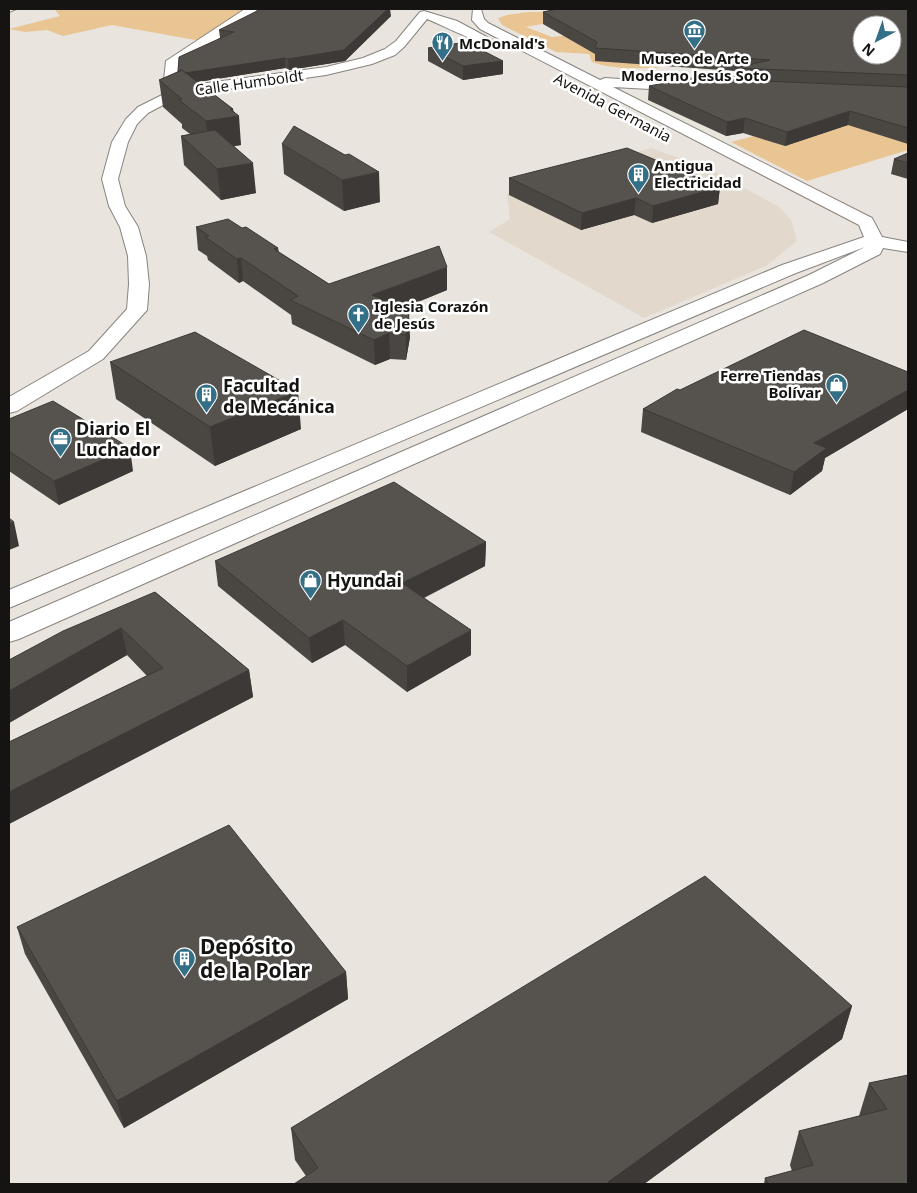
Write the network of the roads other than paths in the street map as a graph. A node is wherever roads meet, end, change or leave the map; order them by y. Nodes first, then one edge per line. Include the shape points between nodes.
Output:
1 (251, 9) edge
2 (477, 10) edge
3 (420, 11) edge
4 (586, 78) junction
5 (676, 87) junction
6 (706, 88) edge
7 (176, 93) junction
8 (623, 98) junction
9 (716, 162) dead end
10 (800, 205) dead end
11 (875, 241) junction
12 (908, 247) edge
13 (908, 254) edge
14 (9, 406) edge
15 (9, 600) edge
16 (9, 632) edge

1 - 7 street via 250,13 171,64 170,89
2 - 3 street via 454,17
2 - 4 street, Avenida Germania via 478,20 484,26
3 - 7 street, Calle Humboldt via 400,44 390,52 367,61 326,71
3 - 9 street, Avenida Germania via 465,29
4 - 5 street via 624,85
4 - 8 street, Avenida Germania
5 - 6 street
5 - 8 street via 636,90
7 - 14 street, Calle Humboldt via 143,110 131,122 120,142 110,179 137,256 140,284 137,310 96,355
8 - 11 street, Avenida Germania via 854,215 866,222
10 - 11 street
11 - 12 street
11 - 13 street
11 - 15 street via 851,246 789,269
11 - 16 street via 871,253 816,279

